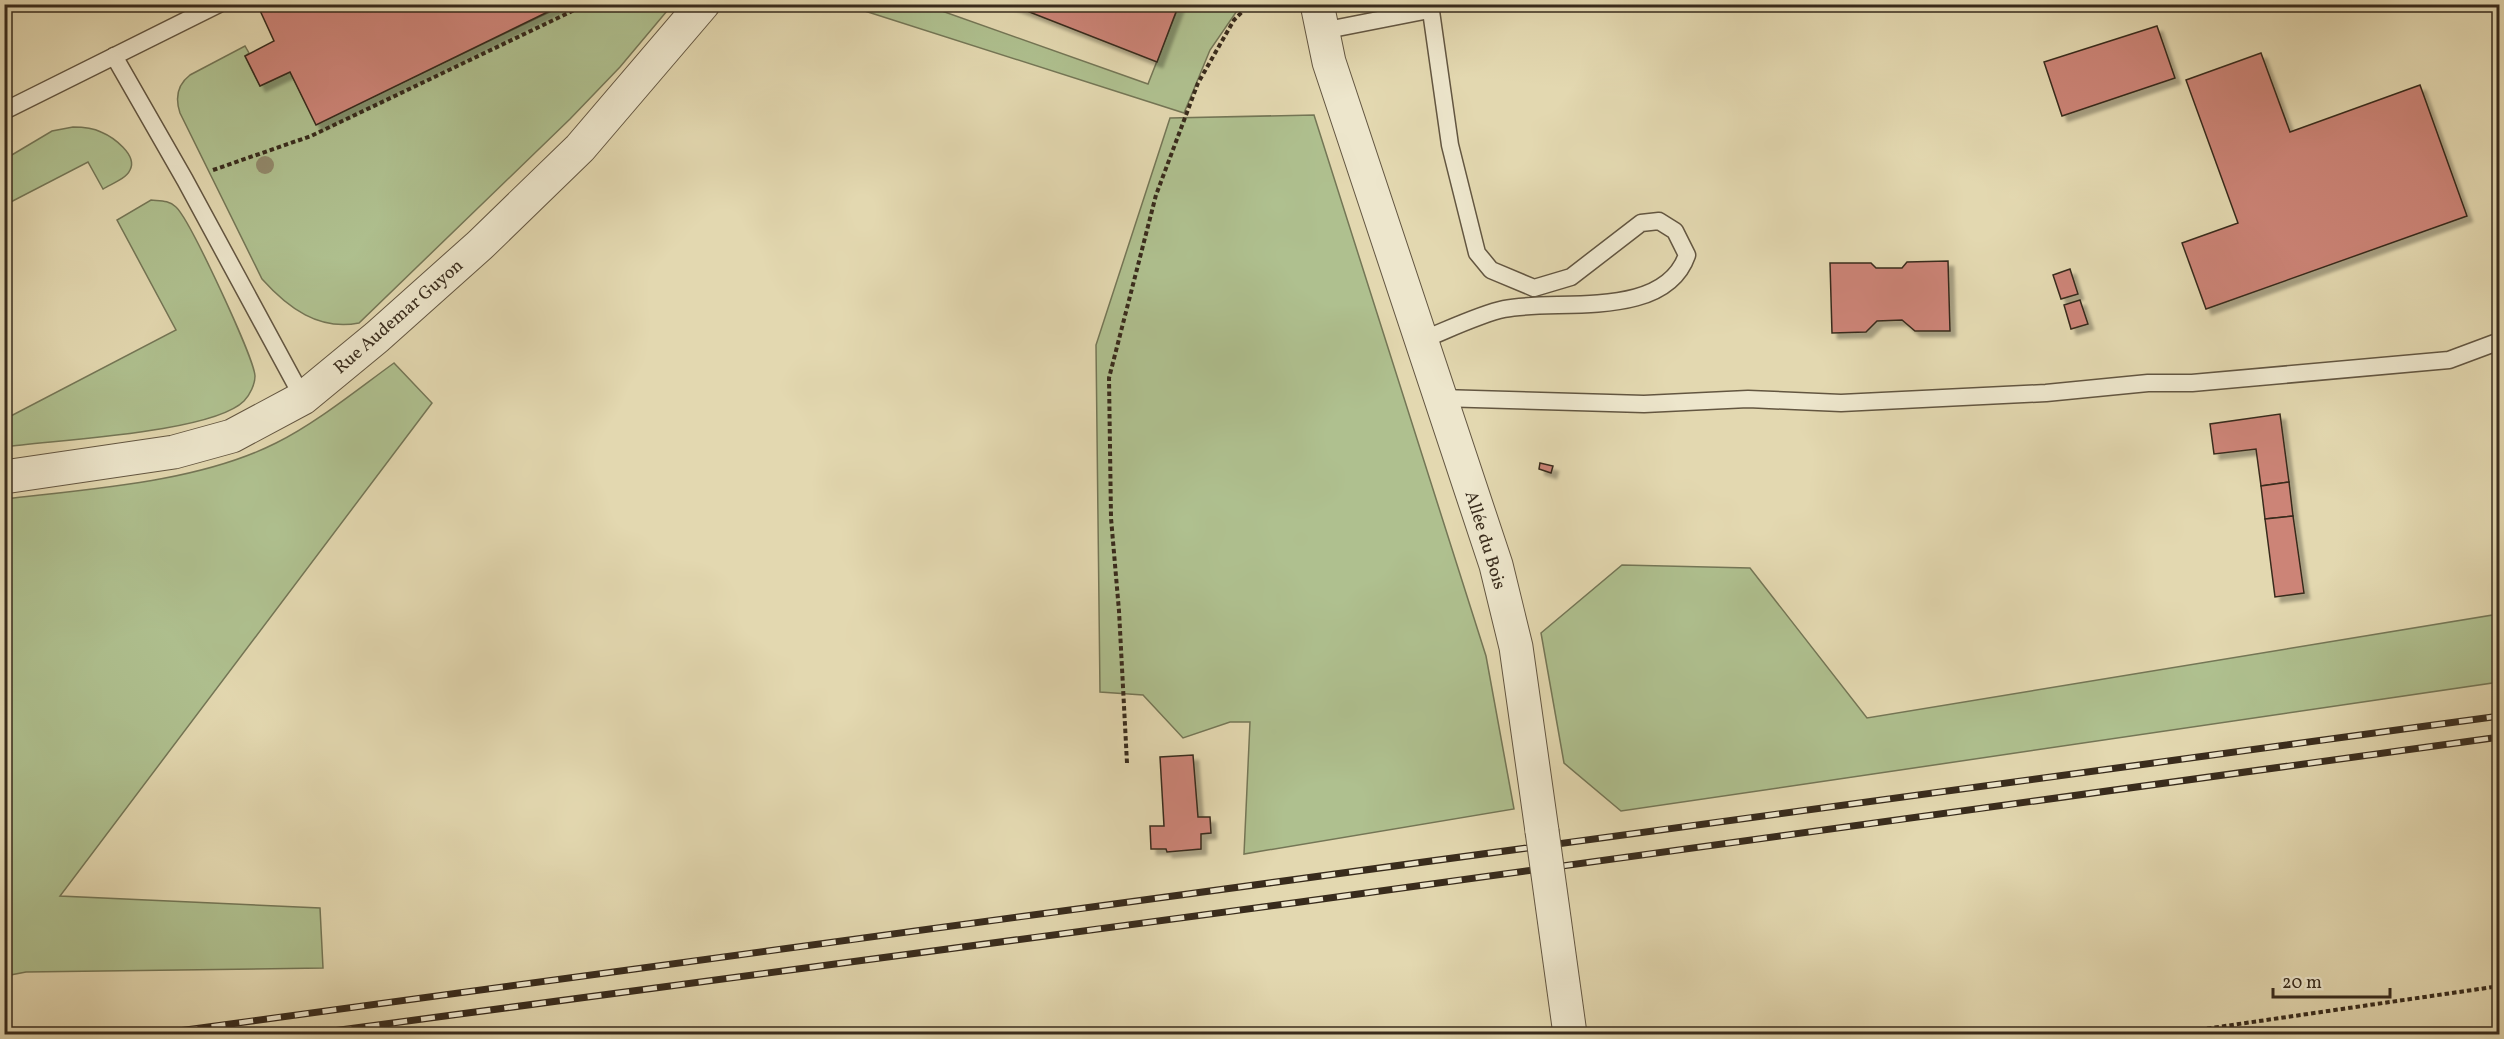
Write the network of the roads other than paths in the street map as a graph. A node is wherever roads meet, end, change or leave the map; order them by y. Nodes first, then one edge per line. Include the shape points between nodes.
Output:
1 (219, 4) edge
2 (703, 4) edge
3 (1429, 7) edge
4 (1319, 18) edge
5 (114, 56) junction
6 (4, 111) edge
7 (1422, 340) junction
8 (2499, 341) edge
9 (303, 398) junction
10 (1440, 398) junction
11 (4, 477) edge
12 (1570, 1035) edge

1 - 5 lane
2 - 9 street, Rue Audemar Guyon via 580,148 480,245
3 - 4 lane
3 - 7 lane via 1450,145 1477,253 1491,270 1534,288 1552,283 1571,277 1641,223 1659,221 1675,231 1687,255 1682,270 1649,295 1592,305 1504,309
4 - 7 street, Allée du Bois via 1329,62
5 - 6 lane
5 - 9 lane
7 - 10 street, Allée du Bois
8 - 10 lane via 2449,360 2046,393 1841,404 1748,399 1644,404
9 - 11 street, Rue Audemar Guyon via 232,436 174,453
10 - 12 street, Allée du Bois, bridge via 1497,565 1516,647

